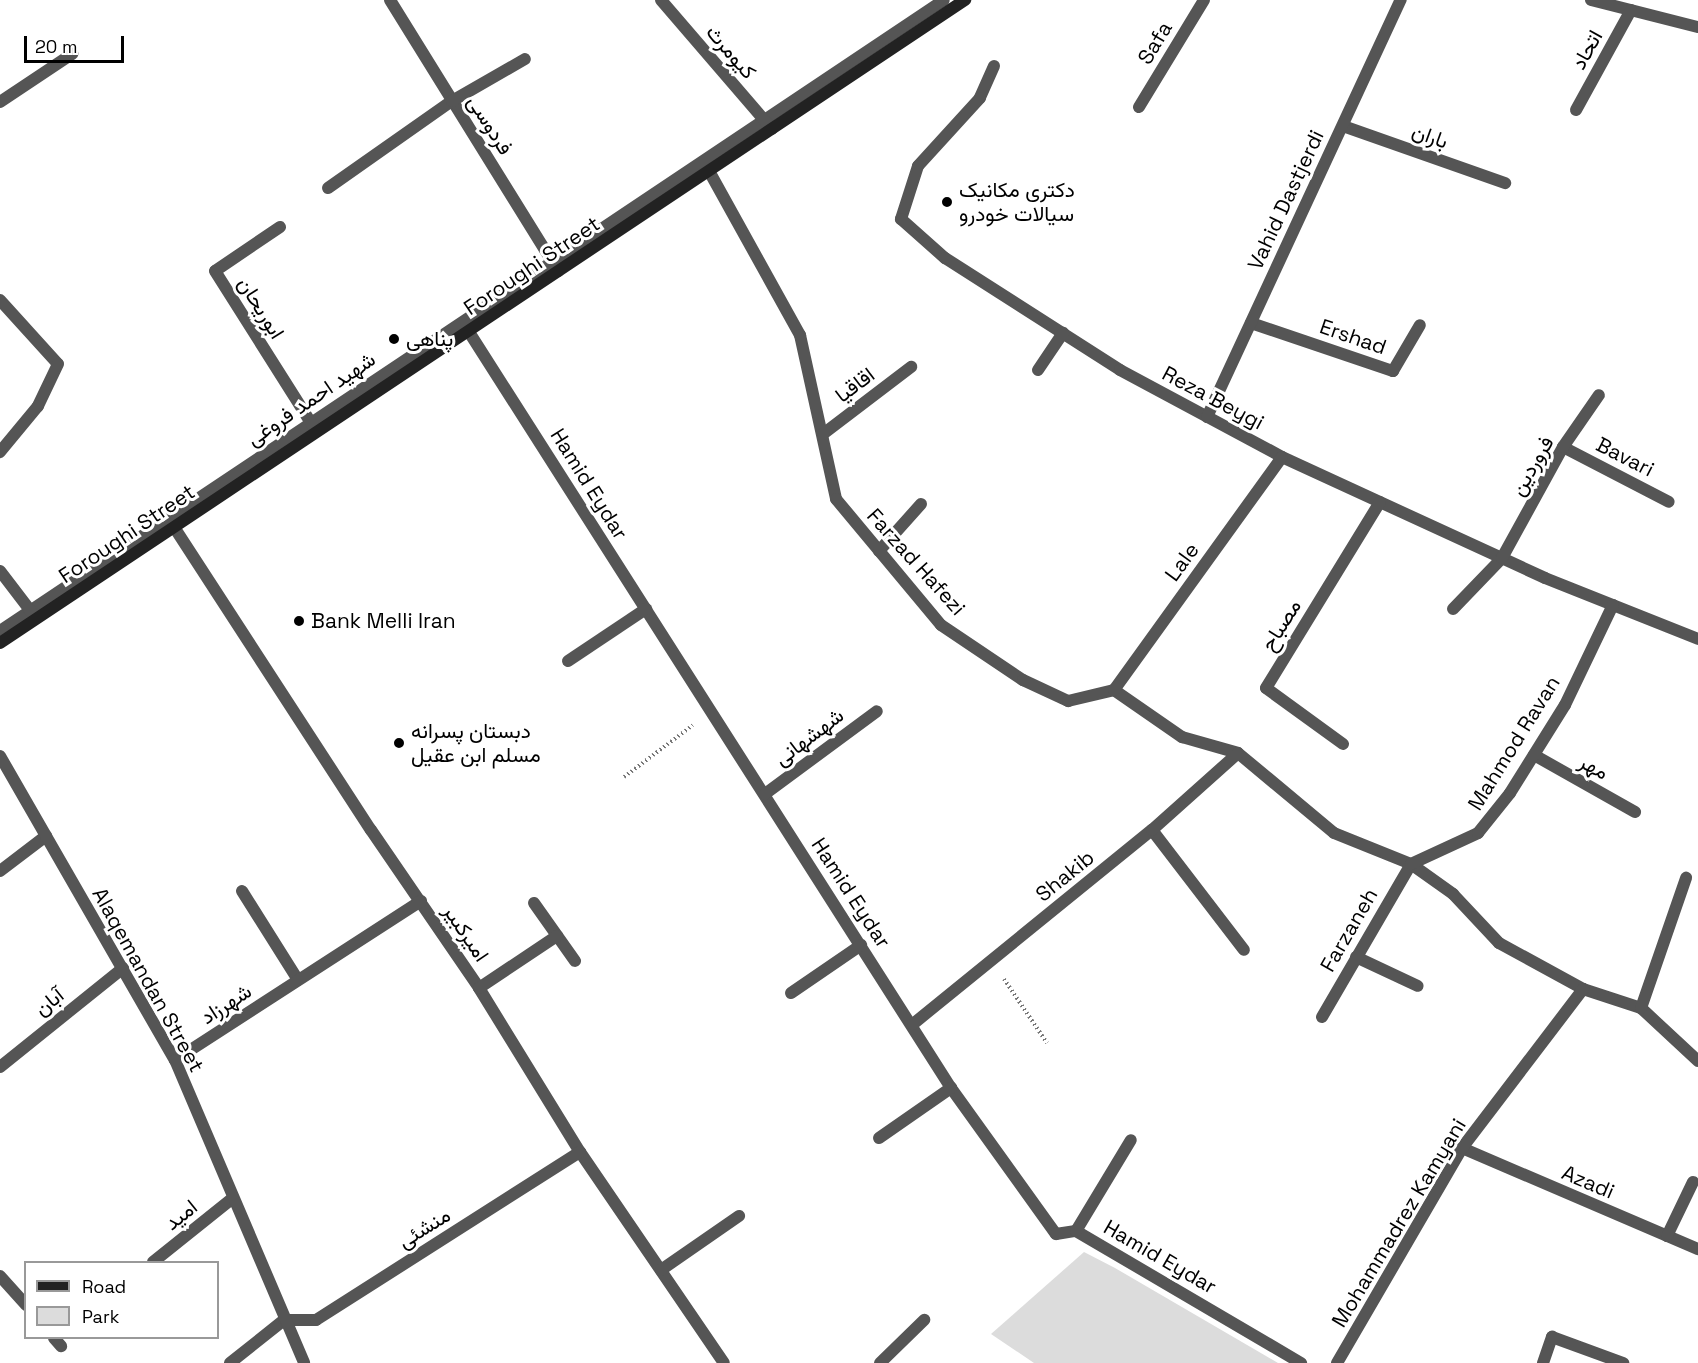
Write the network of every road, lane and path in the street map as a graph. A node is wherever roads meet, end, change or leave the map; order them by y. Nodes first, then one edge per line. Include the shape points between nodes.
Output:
1 (390, 0) edge
2 (661, 0) edge
3 (944, 0) edge
4 (965, 0) edge
5 (1204, 0) edge
6 (1401, 0) edge
7 (1592, 0) edge
8 (1631, 10) junction
9 (1698, 27) edge
10 (72, 54) dead end
11 (525, 59) dead end
12 (994, 66) dead end
13 (452, 101) junction
14 (0, 102) edge
15 (1139, 107) dead end
16 (1576, 110) dead end
17 (1342, 126) junction
18 (772, 129) junction
19 (709, 171) junction
20 (1504, 183) dead end
21 (328, 188) dead end
22 (280, 227) dead end
23 (558, 271) junction
24 (0, 300) edge
25 (1251, 323) junction
26 (1420, 325) dead end
27 (469, 332) junction
28 (1063, 333) junction
29 (911, 367) dead end
30 (1038, 370) dead end
31 (1599, 395) dead end
32 (1206, 417) junction
33 (316, 431) junction
34 (823, 435) junction
35 (1563, 447) junction
36 (0, 452) edge
37 (1282, 457) junction
38 (1380, 502) junction
39 (1670, 502) dead end
40 (921, 504) dead end
41 (174, 527) junction
42 (879, 551) junction
43 (1502, 558) junction
44 (0, 570) edge
45 (1613, 605) junction
46 (646, 609) junction
47 (1453, 609) dead end
48 (36, 618) junction
49 (0, 631) edge
50 (1698, 639) edge
51 (0, 643) edge
52 (568, 661) dead end
53 (1113, 690) junction
54 (710, 711) junction
55 (877, 711) dead end
56 (1343, 744) dead end
57 (1238, 753) junction
58 (1534, 755) junction
59 (0, 756) edge
60 (624, 777) dead end
61 (765, 794) junction
62 (1635, 812) dead end
63 (1152, 830) junction
64 (46, 836) junction
65 (1411, 864) junction
66 (0, 871) edge
67 (1686, 879) dead end
68 (242, 891) dead end
69 (421, 901) junction
70 (534, 903) dead end
71 (557, 936) junction
72 (861, 945) junction
73 (1244, 950) dead end
74 (1356, 957) junction
75 (575, 961) dead end
76 (992, 961) junction
77 (123, 968) junction
78 (298, 980) junction
79 (1418, 986) dead end
80 (479, 988) junction
81 (1583, 989) junction
82 (791, 993) dead end
83 (1641, 1008) junction
84 (1322, 1017) dead end
85 (913, 1024) junction
86 (1047, 1043) dead end
87 (175, 1060) junction
88 (1698, 1061) edge
89 (0, 1067) edge
90 (951, 1088) junction
91 (879, 1138) dead end
92 (1131, 1140) dead end
93 (1462, 1148) junction
94 (580, 1152) junction
95 (1693, 1182) dead end
96 (233, 1198) junction
97 (739, 1216) dead end
98 (1076, 1231) junction
99 (1667, 1236) junction
100 (1698, 1249) edge
101 (155, 1261) edge
102 (661, 1270) junction
103 (0, 1276) edge
104 (24, 1303) edge
105 (284, 1320) junction
106 (924, 1320) dead end
107 (721, 1362) edge
108 (230, 1363) edge
109 (304, 1363) edge
110 (880, 1363) edge
111 (1301, 1363) edge
112 (1337, 1363) edge
113 (1544, 1363) edge
114 (1623, 1363) edge

1 - 13 street, فردوسی
2 - 18 street, کیومرث
3 - 49 street, شهید احمد فروغی
4 - 18 main road, Foroughi Street
5 - 15 street, Safa
6 - 17 street, Vahid Dastjerdi
7 - 8 street
8 - 9 street
8 - 16 street, اتحاد
10 - 14 street
11 - 13 street
12 - 28 street, Reza Beygi via 980,98 918,166 901,219 945,258
13 - 21 street
13 - 23 street, فردوسی
17 - 20 street, باران
17 - 25 street, Vahid Dastjerdi
18 - 19 main road, Foroughi Street
19 - 23 main road, Foroughi Street
19 - 34 street, Farzad Hafezi via 800,335
22 - 33 street, ابوریحان via 215,271
23 - 27 main road, Foroughi Street
24 - 36 street via 58,364 38,406
25 - 26 street, Ershad via 1393,371
25 - 32 street, Vahid Dastjerdi
27 - 33 main road, Foroughi Street
27 - 46 street, Hamid Eydar
28 - 30 street
28 - 32 street, Reza Beygi via 1120,370
29 - 34 street, اقاقیا
31 - 35 street, فروردین
32 - 37 street, Reza Beygi
33 - 41 main road, Foroughi Street
34 - 42 street, Farzad Hafezi via 836,500
35 - 39 street, Bavari
35 - 43 street, فروردین
37 - 38 street, Reza Beygi
37 - 53 street, Lale
38 - 43 street, Reza Beygi
38 - 56 street, مصباح via 1266,688
40 - 42 street
41 - 48 main road, Foroughi Street
41 - 69 street, امیرکبیر
42 - 53 street, Farzad Hafezi via 941,625 1023,680 1068,701
43 - 45 street, Reza Beygi
43 - 47 street, فروردین
44 - 48 street
45 - 50 street, Reza Beygi
45 - 58 street, Mahmod Ravan via 1565,705
46 - 52 street
46 - 54 street, Hamid Eydar
48 - 51 main road, Foroughi Street
53 - 57 street via 1182,737
54 - 60 path
54 - 61 street, Hamid Eydar
55 - 61 street, شهشهانی
57 - 63 street, Shakib
57 - 65 street via 1334,833
58 - 62 street, مهر
58 - 65 street, Mahmod Ravan via 1478,833
59 - 64 street, Alaqemandan Street
61 - 72 street, Hamid Eydar
63 - 73 street
63 - 76 street, Shakib
64 - 66 street
64 - 77 street, Alaqemandan Street
65 - 74 street, Farzaneh
65 - 81 street via 1453,894 1499,943
67 - 83 street
68 - 78 street
69 - 78 street, شهرزاد
69 - 80 street, امیرکبیر
70 - 71 street
71 - 75 street
71 - 80 street
72 - 82 street
72 - 85 street, Hamid Eydar
74 - 79 street
74 - 84 street, Farzaneh
76 - 85 street, Shakib
76 - 86 path
77 - 87 street, Alaqemandan Street
77 - 89 street, آبان
78 - 87 street, شهرزاد
80 - 94 street, امیرکبیر
81 - 83 street
81 - 93 street, Mohammadrez Kamyani
83 - 88 street
85 - 90 street, Hamid Eydar
87 - 96 street, Alaqemandan Street
90 - 91 street
90 - 98 street, Hamid Eydar via 1056,1234
92 - 98 street
93 - 99 street, Azadi
93 - 112 street, Mohammadrez Kamyani
94 - 102 street, امیرکبیر
94 - 105 street, منشئی via 316,1320
95 - 99 street
96 - 101 street, امید
96 - 105 street, Alaqemandan Street
97 - 102 street
98 - 111 street, Hamid Eydar
99 - 100 street, Azadi
102 - 107 street, امیرکبیر
103 - 104 street
105 - 108 street
105 - 109 street, Alaqemandan Street
106 - 110 street
113 - 114 street via 1552,1337

